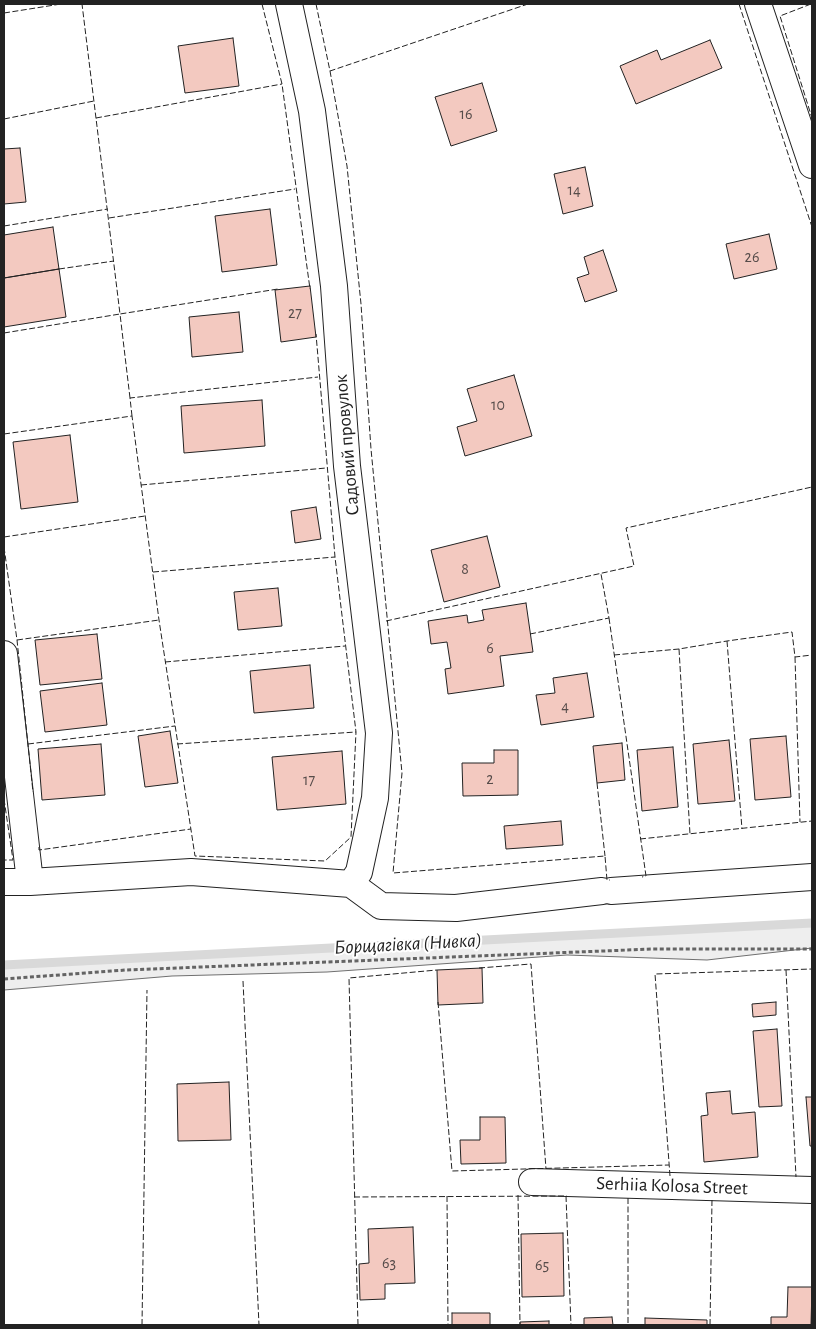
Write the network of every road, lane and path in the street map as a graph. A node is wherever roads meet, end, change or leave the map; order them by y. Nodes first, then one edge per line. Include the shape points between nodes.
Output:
1 (289, 4) edge
2 (758, 4) edge
3 (812, 165) edge
4 (4, 654) edge
5 (812, 877) edge
6 (4, 882) edge
7 (30, 882) junction
8 (351, 884) junction
9 (812, 949) edge
10 (4, 979) edge
11 (532, 1182) dead end
12 (812, 1190) edge

1 - 8 street, Садовий провулок via 312,111 333,276 347,466 379,733 376,798 359,872
2 - 3 street
4 - 7 street
5 - 8 street via 607,891 456,908 381,906
6 - 7 street
7 - 8 street via 191,872
9 - 10 path via 653,948 136,970
11 - 12 street, Serhiia Kolosa Street

